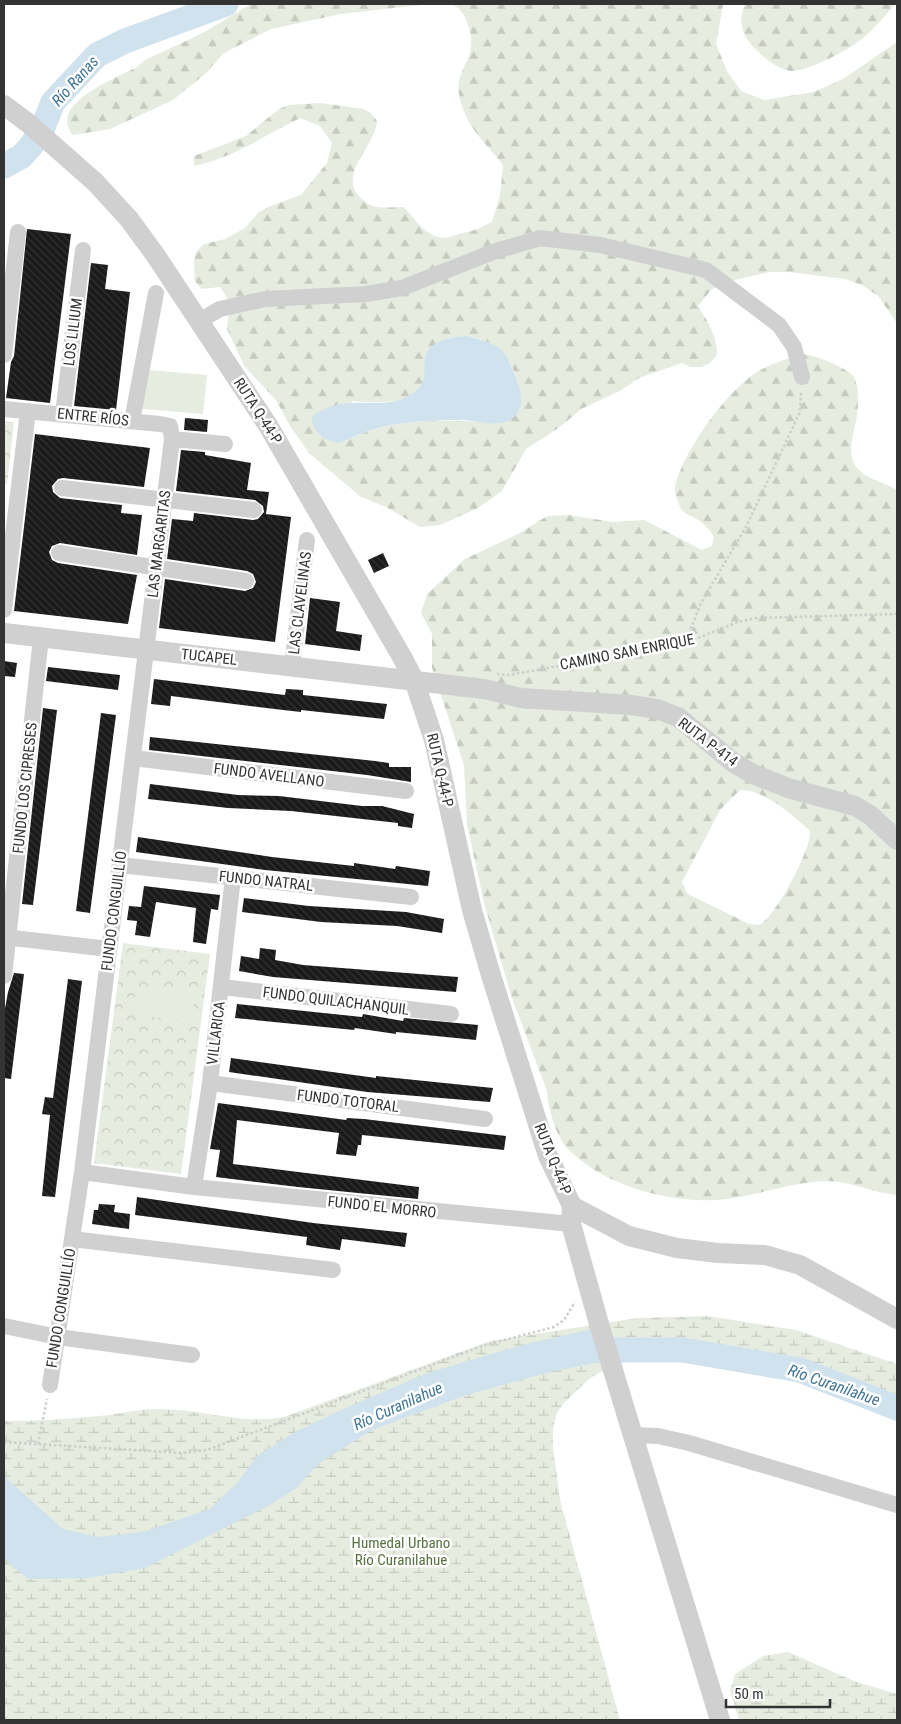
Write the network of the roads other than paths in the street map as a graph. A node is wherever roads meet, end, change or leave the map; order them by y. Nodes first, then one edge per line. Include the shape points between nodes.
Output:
1 (4, 105) edge
2 (18, 232) dead end
3 (83, 250) dead end
4 (156, 294) dead end
5 (199, 321) junction
6 (4, 355) edge
7 (802, 377) road end
8 (4, 410) edge
9 (28, 411) junction
10 (63, 414) junction
11 (132, 421) junction
12 (172, 438) junction
13 (226, 444) dead end
14 (62, 488) dead end
15 (164, 500) junction
16 (254, 510) dead end
17 (307, 540) dead end
18 (59, 553) dead end
19 (156, 566) junction
20 (246, 581) dead end
21 (4, 610) edge
22 (4, 633) edge
23 (41, 638) junction
24 (145, 650) junction
25 (292, 666) junction
26 (414, 680) junction
27 (133, 758) junction
28 (406, 791) dead end
29 (897, 840) edge
30 (120, 865) junction
31 (233, 877) junction
32 (411, 897) dead end
33 (6, 937) edge
34 (109, 949) junction
35 (4, 976) edge
36 (222, 987) junction
37 (451, 1014) dead end
38 (210, 1083) junction
39 (485, 1118) dead end
40 (82, 1172) junction
41 (194, 1187) junction
42 (571, 1215) junction
43 (72, 1239) junction
44 (333, 1270) dead end
45 (897, 1319) edge
46 (4, 1326) edge
47 (58, 1338) junction
48 (192, 1355) dead end
49 (50, 1385) road end
50 (633, 1434) junction
51 (897, 1505) edge
52 (720, 1720) edge

1 - 5 street, RUTA Q-44-P via 95,182 129,219
2 - 6 street
3 - 10 street, LOS LILIUM
4 - 11 street
5 - 7 street via 220,309 265,299 366,294 402,288 493,252 540,238 600,245 706,270 779,326 794,347
5 - 26 street, RUTA Q-44-P via 294,467
8 - 9 street, ENTRE RÍOS
9 - 10 street, ENTRE RÍOS
9 - 21 street
10 - 11 street, ENTRE RÍOS
11 - 12 street, ENTRE RÍOS via 170,426
12 - 13 street
12 - 15 street, LAS MARGARITAS
14 - 15 street
15 - 16 street
15 - 19 street, LAS MARGARITAS
17 - 25 street, LAS CLAVELINAS
18 - 19 street
19 - 20 street
19 - 24 street, LAS MARGARITAS
22 - 23 street, TUCAPEL
23 - 24 street, TUCAPEL
23 - 33 street, FUNDO LOS CIPRESES
24 - 25 street, TUCAPEL
24 - 27 street, FUNDO CONGUILLÍO
25 - 26 street, TUCAPEL
26 - 29 street, RUTA P-414 via 484,688 521,698 656,709 678,717 734,763 753,774 788,788 855,806
26 - 42 street, RUTA Q-44-P via 434,740 466,884 490,972 548,1156
27 - 28 street, FUNDO AVELLANO
27 - 30 street, FUNDO CONGUILLÍO
30 - 31 street, FUNDO NATRAL
30 - 34 street, FUNDO CONGUILLÍO
31 - 32 street, FUNDO NATRAL
31 - 36 street, VILLARICA
33 - 34 street
33 - 35 street, FUNDO LOS CIPRESES
34 - 40 street, FUNDO CONGUILLÍO
36 - 37 street, FUNDO QUILACHANQUIL
36 - 38 street, VILLARICA
38 - 39 street, FUNDO TOTORAL
38 - 41 street, VILLARICA
40 - 41 street
40 - 43 street, FUNDO CONGUILLÍO
41 - 42 street, FUNDO EL MORRO
42 - 45 street, RUTA Q-44-P via 629,1236 677,1248 765,1256 800,1265
42 - 50 street via 600,1331
43 - 44 street
43 - 47 street, FUNDO CONGUILLÍO
46 - 47 street
47 - 48 street
47 - 49 street, FUNDO CONGUILLÍO
50 - 51 street via 689,1443
50 - 52 street

